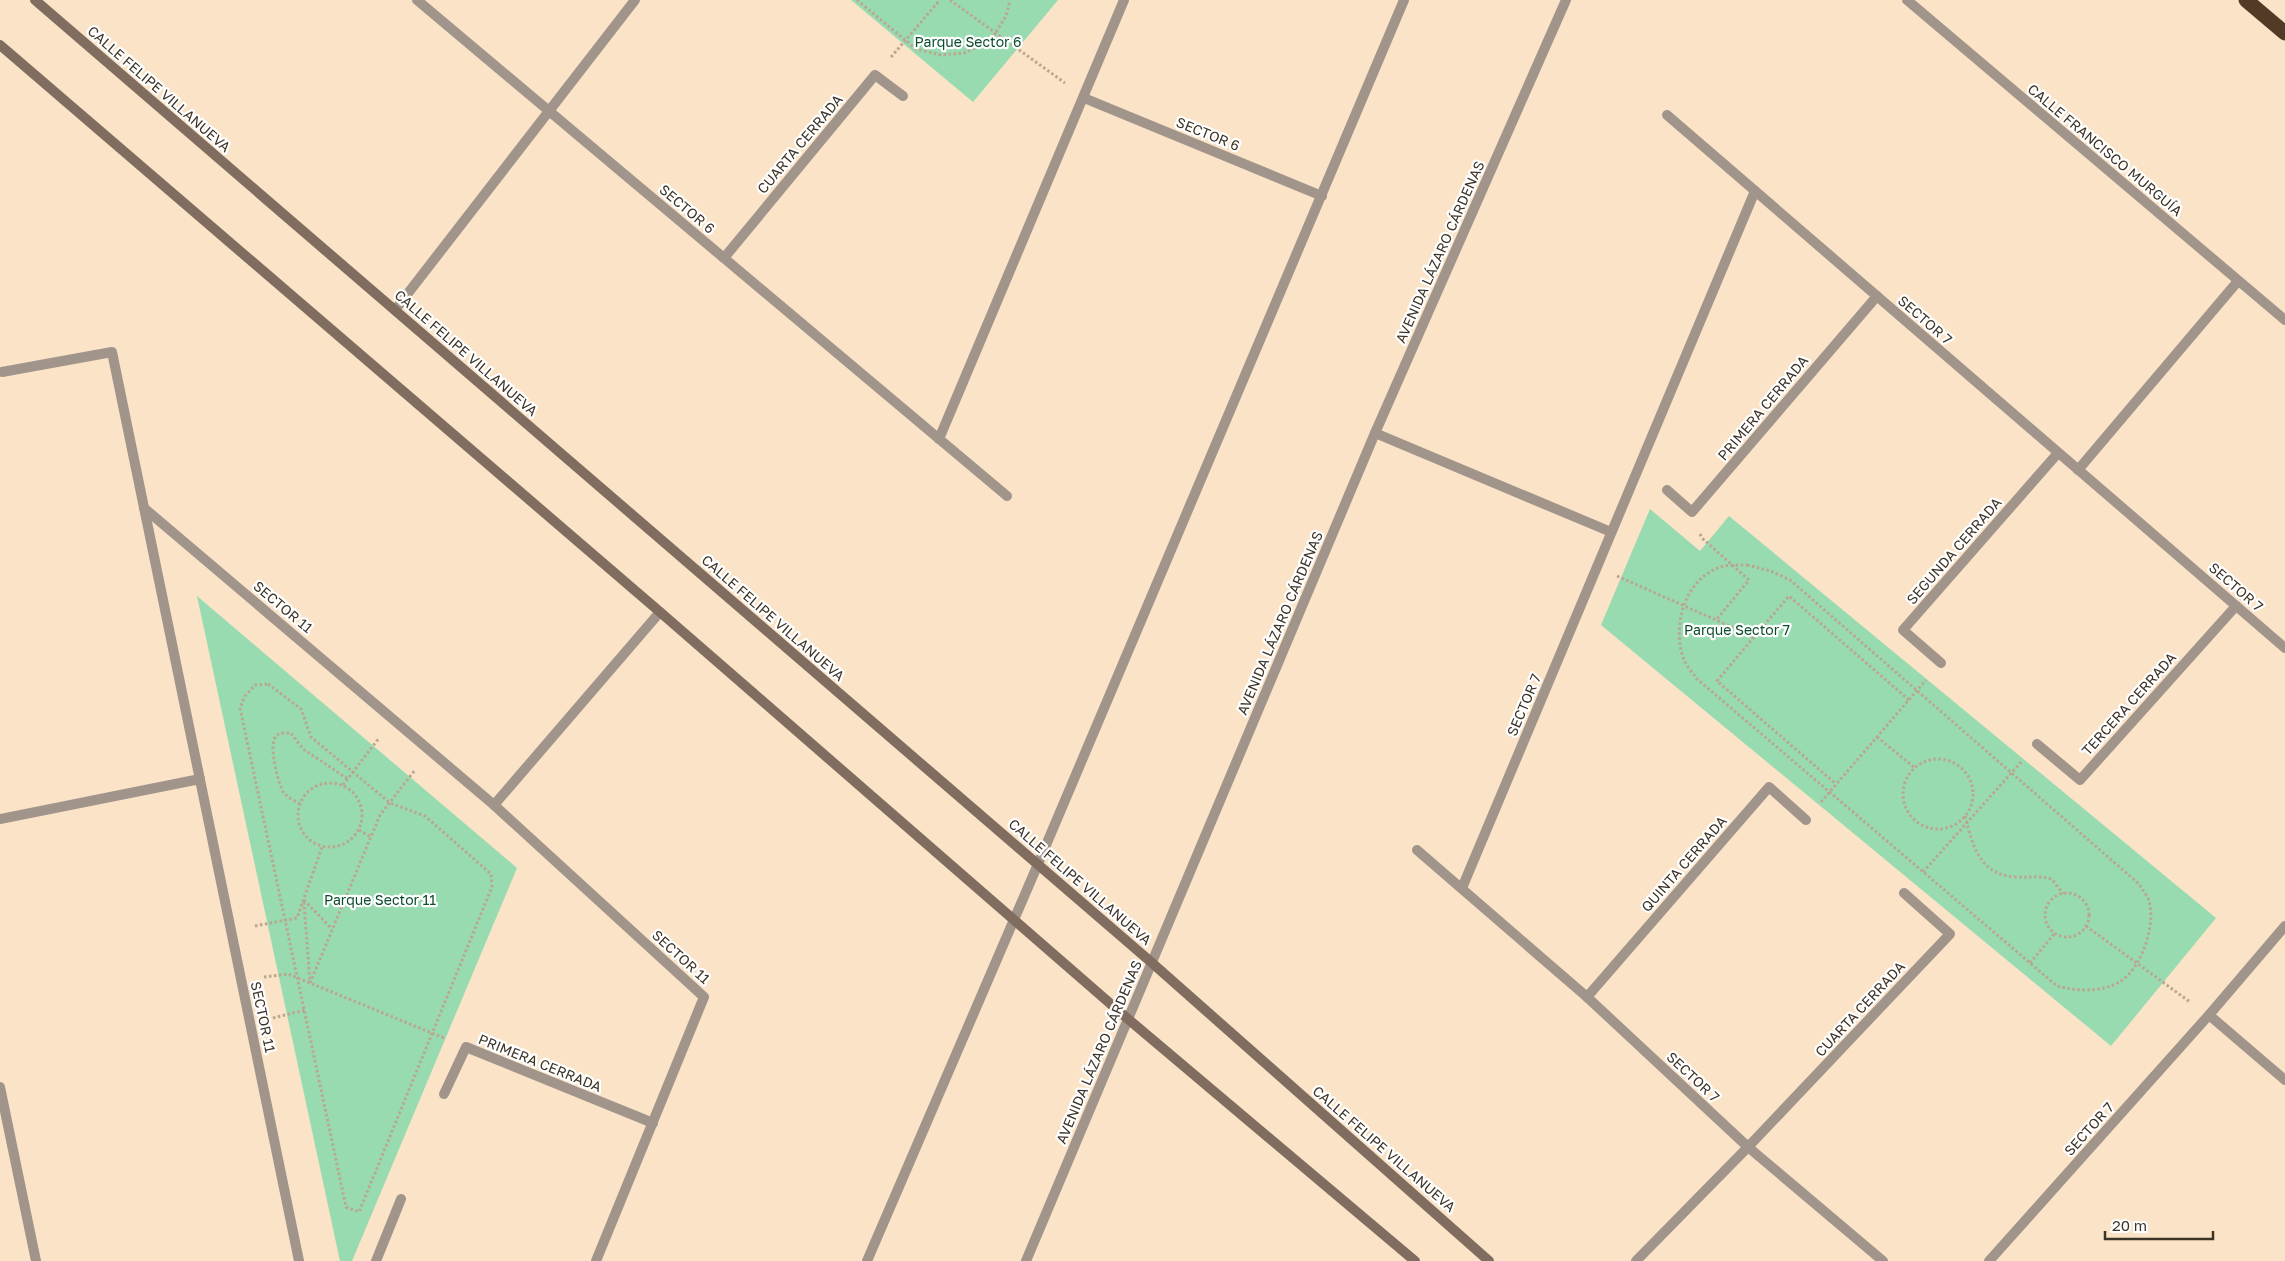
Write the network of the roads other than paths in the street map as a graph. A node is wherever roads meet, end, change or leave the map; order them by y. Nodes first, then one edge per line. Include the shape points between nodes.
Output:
1 (35, 0) edge
2 (417, 0) edge
3 (635, 0) edge
4 (1124, 0) edge
5 (1404, 0) edge
6 (1566, 0) edge
7 (1907, 0) edge
8 (2246, 0) edge
9 (2285, 34) edge
10 (0, 45) edge
11 (903, 96) dead end
12 (1084, 98) junction
13 (548, 111) junction
14 (1667, 115) dead end
15 (1755, 191) junction
16 (1322, 196) junction
17 (724, 258) junction
18 (2238, 281) junction
19 (1877, 296) junction
20 (395, 310) junction
21 (2285, 320) edge
22 (2, 372) dead end
23 (1376, 433) junction
24 (939, 439) junction
25 (2058, 453) junction
26 (2078, 470) junction
27 (1667, 490) dead end
28 (1006, 496) dead end
29 (144, 508) junction
30 (1610, 532) junction
31 (2236, 606) junction
32 (660, 612) junction
33 (2285, 648) edge
34 (1941, 663) road end
35 (2037, 744) road end
36 (200, 779) junction
37 (494, 805) junction
38 (0, 819) edge
39 (1806, 820) road end
40 (1417, 850) dead end
41 (1038, 864) junction
42 (1462, 888) junction
43 (1904, 894) road end
44 (1015, 918) junction
45 (2285, 926) edge
46 (1151, 962) junction
47 (1587, 997) junction
48 (2209, 1015) junction
49 (1128, 1019) junction
50 (2285, 1080) edge
51 (0, 1087) edge
52 (444, 1094) dead end
53 (653, 1123) junction
54 (1748, 1147) junction
55 (401, 1199) dead end
56 (36, 1261) edge
57 (299, 1261) edge
58 (376, 1261) edge
59 (596, 1261) edge
60 (867, 1261) edge
61 (1026, 1261) edge
62 (1414, 1261) edge
63 (1489, 1261) edge
64 (1636, 1261) edge
65 (1884, 1261) edge
66 (1989, 1261) edge

1 - 20 main road, CALLE FELIPE VILLANUEVA
2 - 13 street, SECTOR 6
3 - 13 street
4 - 12 street
5 - 16 street
6 - 23 street, AVENIDA LÁZARO CÁRDENAS
7 - 18 street, CALLE FRANCISCO MURGUÍA
8 - 9 highway
10 - 32 main road
11 - 17 street, CUARTA CERRADA via 876,74
12 - 16 street, SECTOR 6
12 - 24 street
13 - 17 street, SECTOR 6
13 - 20 street
14 - 15 street, SECTOR 7
15 - 19 street, SECTOR 7
15 - 30 street, SECTOR 7
16 - 41 street
17 - 24 street, SECTOR 6
18 - 21 street, CALLE FRANCISCO MURGUÍA
18 - 26 street
19 - 25 street, SECTOR 7
19 - 27 street, PRIMERA CERRADA via 1692,512
20 - 41 main road, CALLE FELIPE VILLANUEVA
22 - 29 street, SECTOR 11 via 112,352
23 - 30 street
23 - 46 street, AVENIDA LÁZARO CÁRDENAS
24 - 28 street, SECTOR 6
25 - 26 street, SECTOR 7
25 - 34 street, SEGUNDA CERRADA via 1904,630
26 - 31 street, SECTOR 7
29 - 36 street, SECTOR 11
29 - 37 street, SECTOR 11
30 - 42 street, SECTOR 7
31 - 33 street, SECTOR 7
31 - 35 street, TERCERA CERRADA via 2080,780
32 - 37 street
32 - 44 main road
36 - 38 street
36 - 57 street, SECTOR 11
37 - 53 street, SECTOR 11 via 704,997
39 - 47 street, QUINTA CERRADA via 1769,787
40 - 42 street, SECTOR 7
41 - 44 street
41 - 46 main road, CALLE FELIPE VILLANUEVA
42 - 47 street, SECTOR 7
43 - 54 street, CUARTA CERRADA via 1950,934
44 - 49 main road
44 - 60 street
45 - 48 street, SECTOR 7
46 - 49 street, AVENIDA LÁZARO CÁRDENAS
46 - 63 main road, CALLE FELIPE VILLANUEVA
47 - 54 street, SECTOR 7
48 - 50 street
48 - 66 street, SECTOR 7
49 - 61 street, AVENIDA LÁZARO CÁRDENAS
49 - 62 main road
51 - 56 street
52 - 53 street, PRIMERA CERRADA via 466,1047
53 - 59 street, SECTOR 11
54 - 64 street
54 - 65 street, SECTOR 7
55 - 58 street

